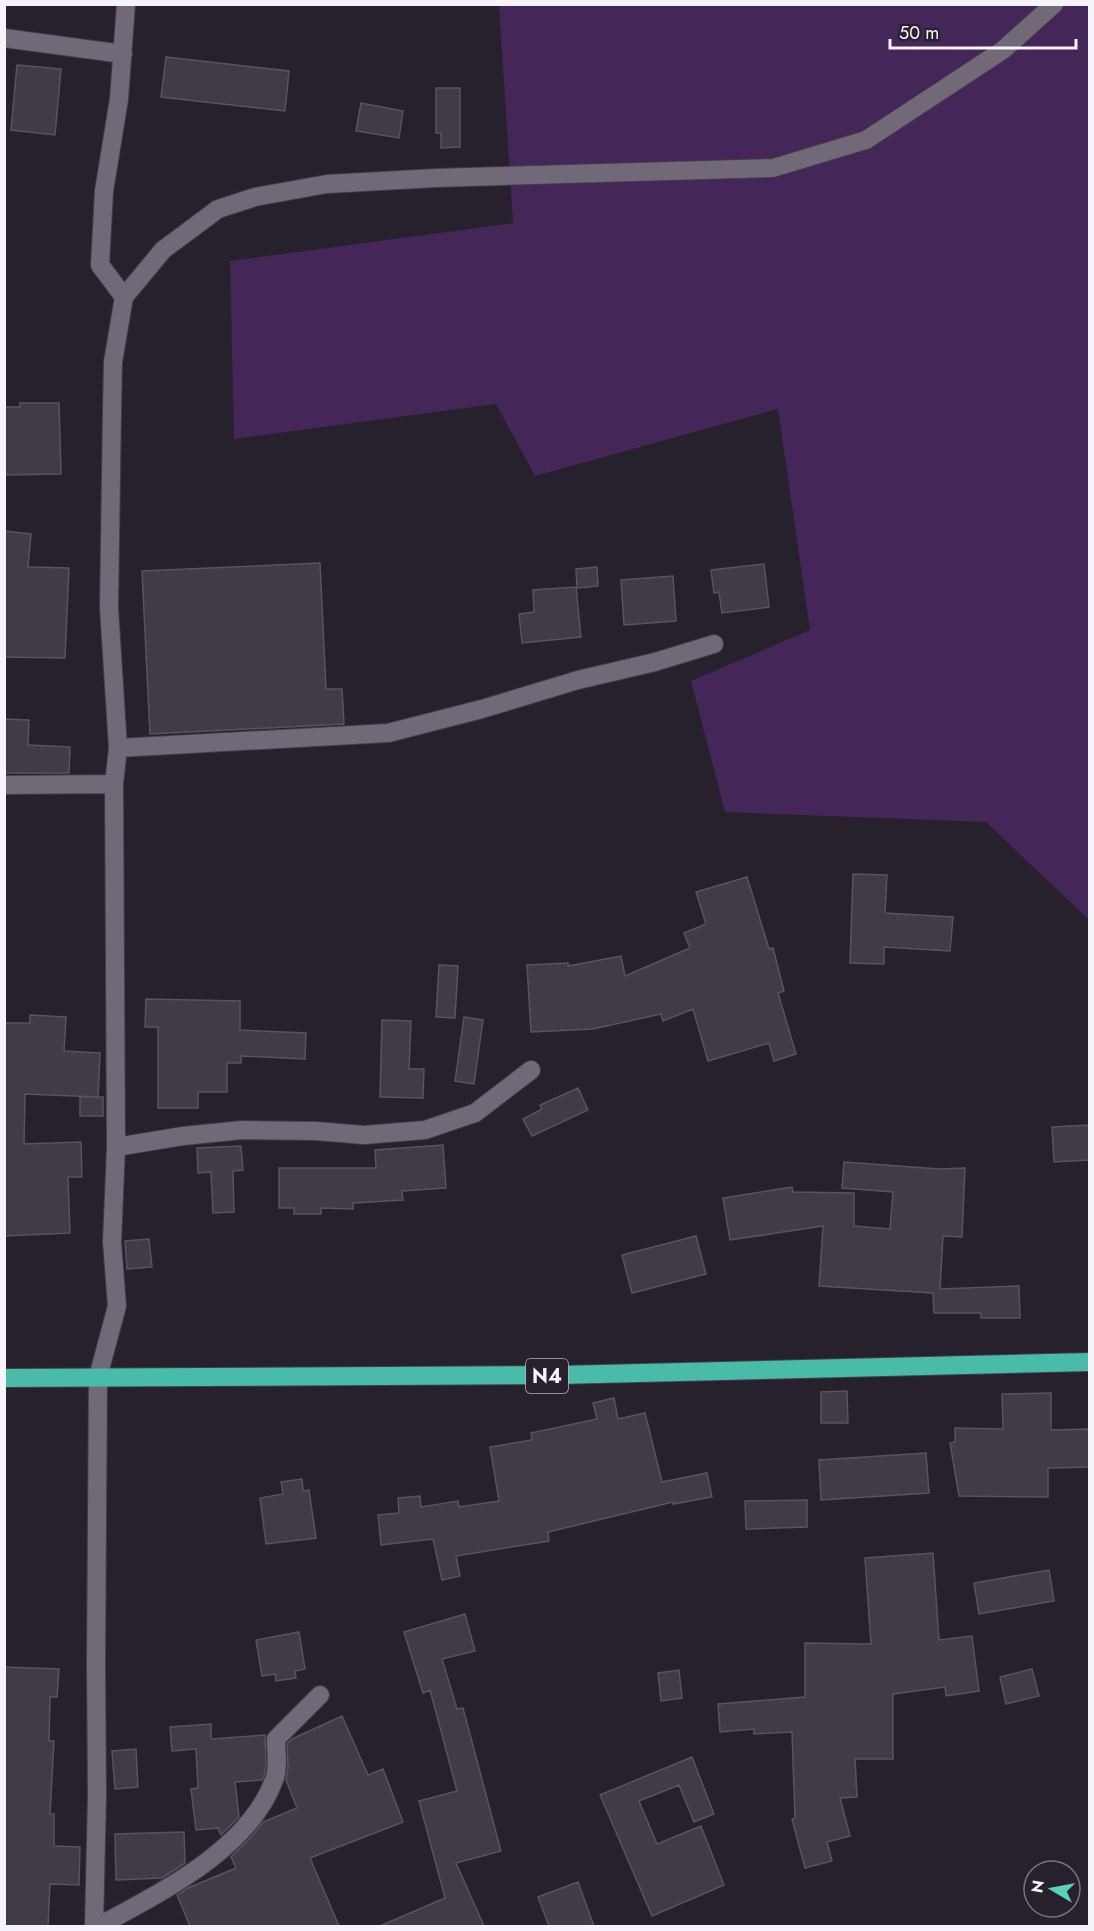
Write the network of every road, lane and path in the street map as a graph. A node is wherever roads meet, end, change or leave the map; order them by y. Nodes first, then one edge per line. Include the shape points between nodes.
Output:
1 (126, 4) edge
2 (1054, 4) edge
3 (4, 38) edge
4 (123, 54) junction
5 (124, 297) junction
6 (714, 644) dead end
7 (118, 748) junction
8 (114, 784) junction
9 (4, 785) edge
10 (531, 1070) dead end
11 (116, 1147) junction
12 (1089, 1362) edge
13 (98, 1377) junction
14 (4, 1378) edge
15 (320, 1695) dead end
16 (96, 1926) edge

1 - 4 street
2 - 5 street via 1003,50 866,140 773,168 327,184 255,197 218,209 163,250
3 - 4 street
4 - 5 street via 104,190 100,265
5 - 7 street via 113,362 109,573
6 - 7 street via 388,732
7 - 8 street
8 - 9 street
8 - 11 street
10 - 11 street via 475,1113 425,1131 364,1135 242,1130
11 - 13 street via 112,1242 117,1306
12 - 13 highway, N4 via 558,1376
13 - 14 highway, N4
13 - 16 street
15 - 16 street via 276,1740 275,1779 254,1817 190,1875

